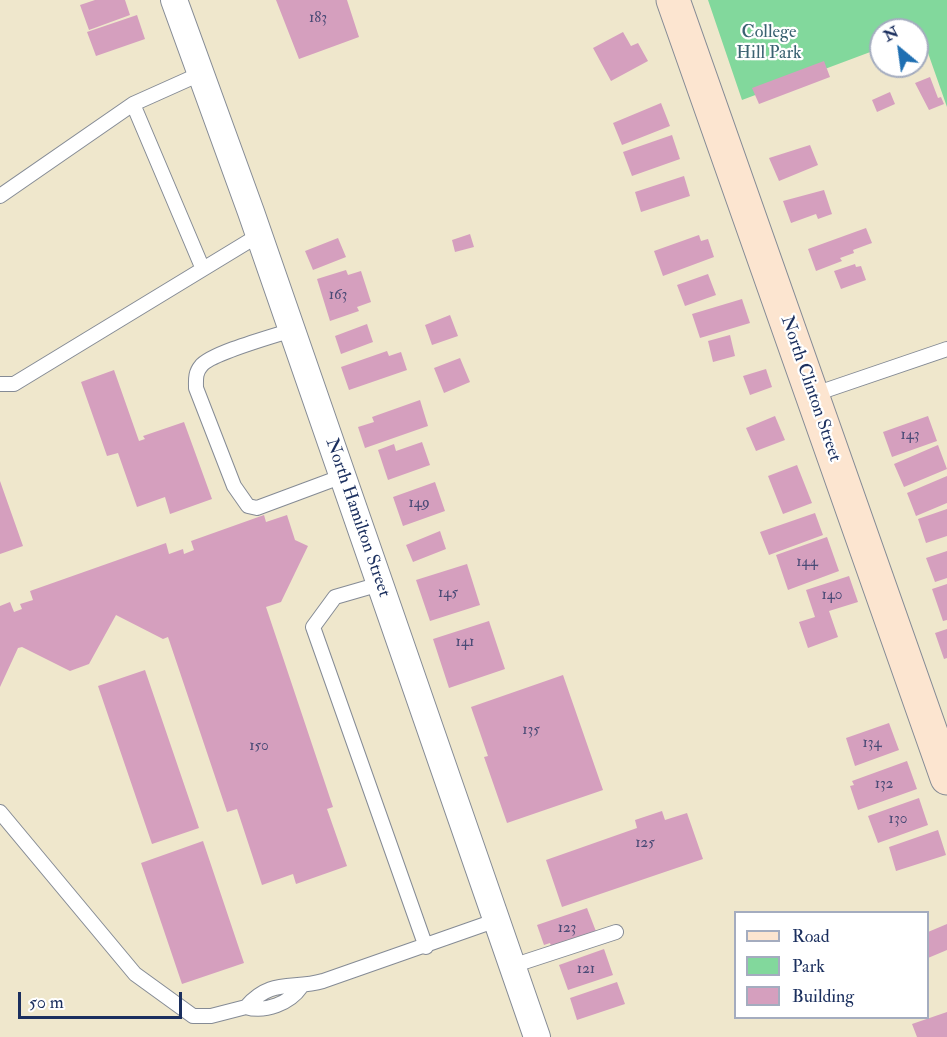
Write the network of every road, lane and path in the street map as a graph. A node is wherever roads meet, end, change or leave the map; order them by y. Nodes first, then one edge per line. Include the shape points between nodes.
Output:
1 (174, 0) edge
2 (673, 0) edge
3 (200, 74) junction
4 (133, 104) junction
5 (0, 196) edge
6 (259, 235) junction
7 (202, 267) junction
8 (292, 330) junction
9 (947, 349) edge
10 (0, 384) edge
11 (812, 395) junction
12 (343, 476) junction
13 (380, 584) junction
14 (946, 770) edge
15 (0, 812) edge
16 (496, 920) junction
17 (615, 932) dead end
18 (426, 946) junction
19 (513, 966) junction
20 (537, 1037) edge

1 - 3 street, North Hamilton Street
2 - 11 street, North Clinton Street
3 - 4 lane
3 - 6 street, North Hamilton Street
4 - 5 lane
4 - 7 lane
6 - 7 lane
6 - 8 street, North Hamilton Street
7 - 10 lane via 14,384
8 - 12 street, North Hamilton Street
8 - 12 lane via 202,364 196,374 196,388 234,486 248,506 257,508
9 - 11 lane
11 - 14 street, North Clinton Street
12 - 13 street, North Hamilton Street
13 - 16 street, North Hamilton Street
13 - 18 lane via 335,597 313,627
15 - 18 lane via 135,974 193,1016 211,1016 246,1007 268,990 289,983 301,987
16 - 18 lane
16 - 19 street, North Hamilton Street
17 - 19 lane
19 - 20 street, North Hamilton Street

